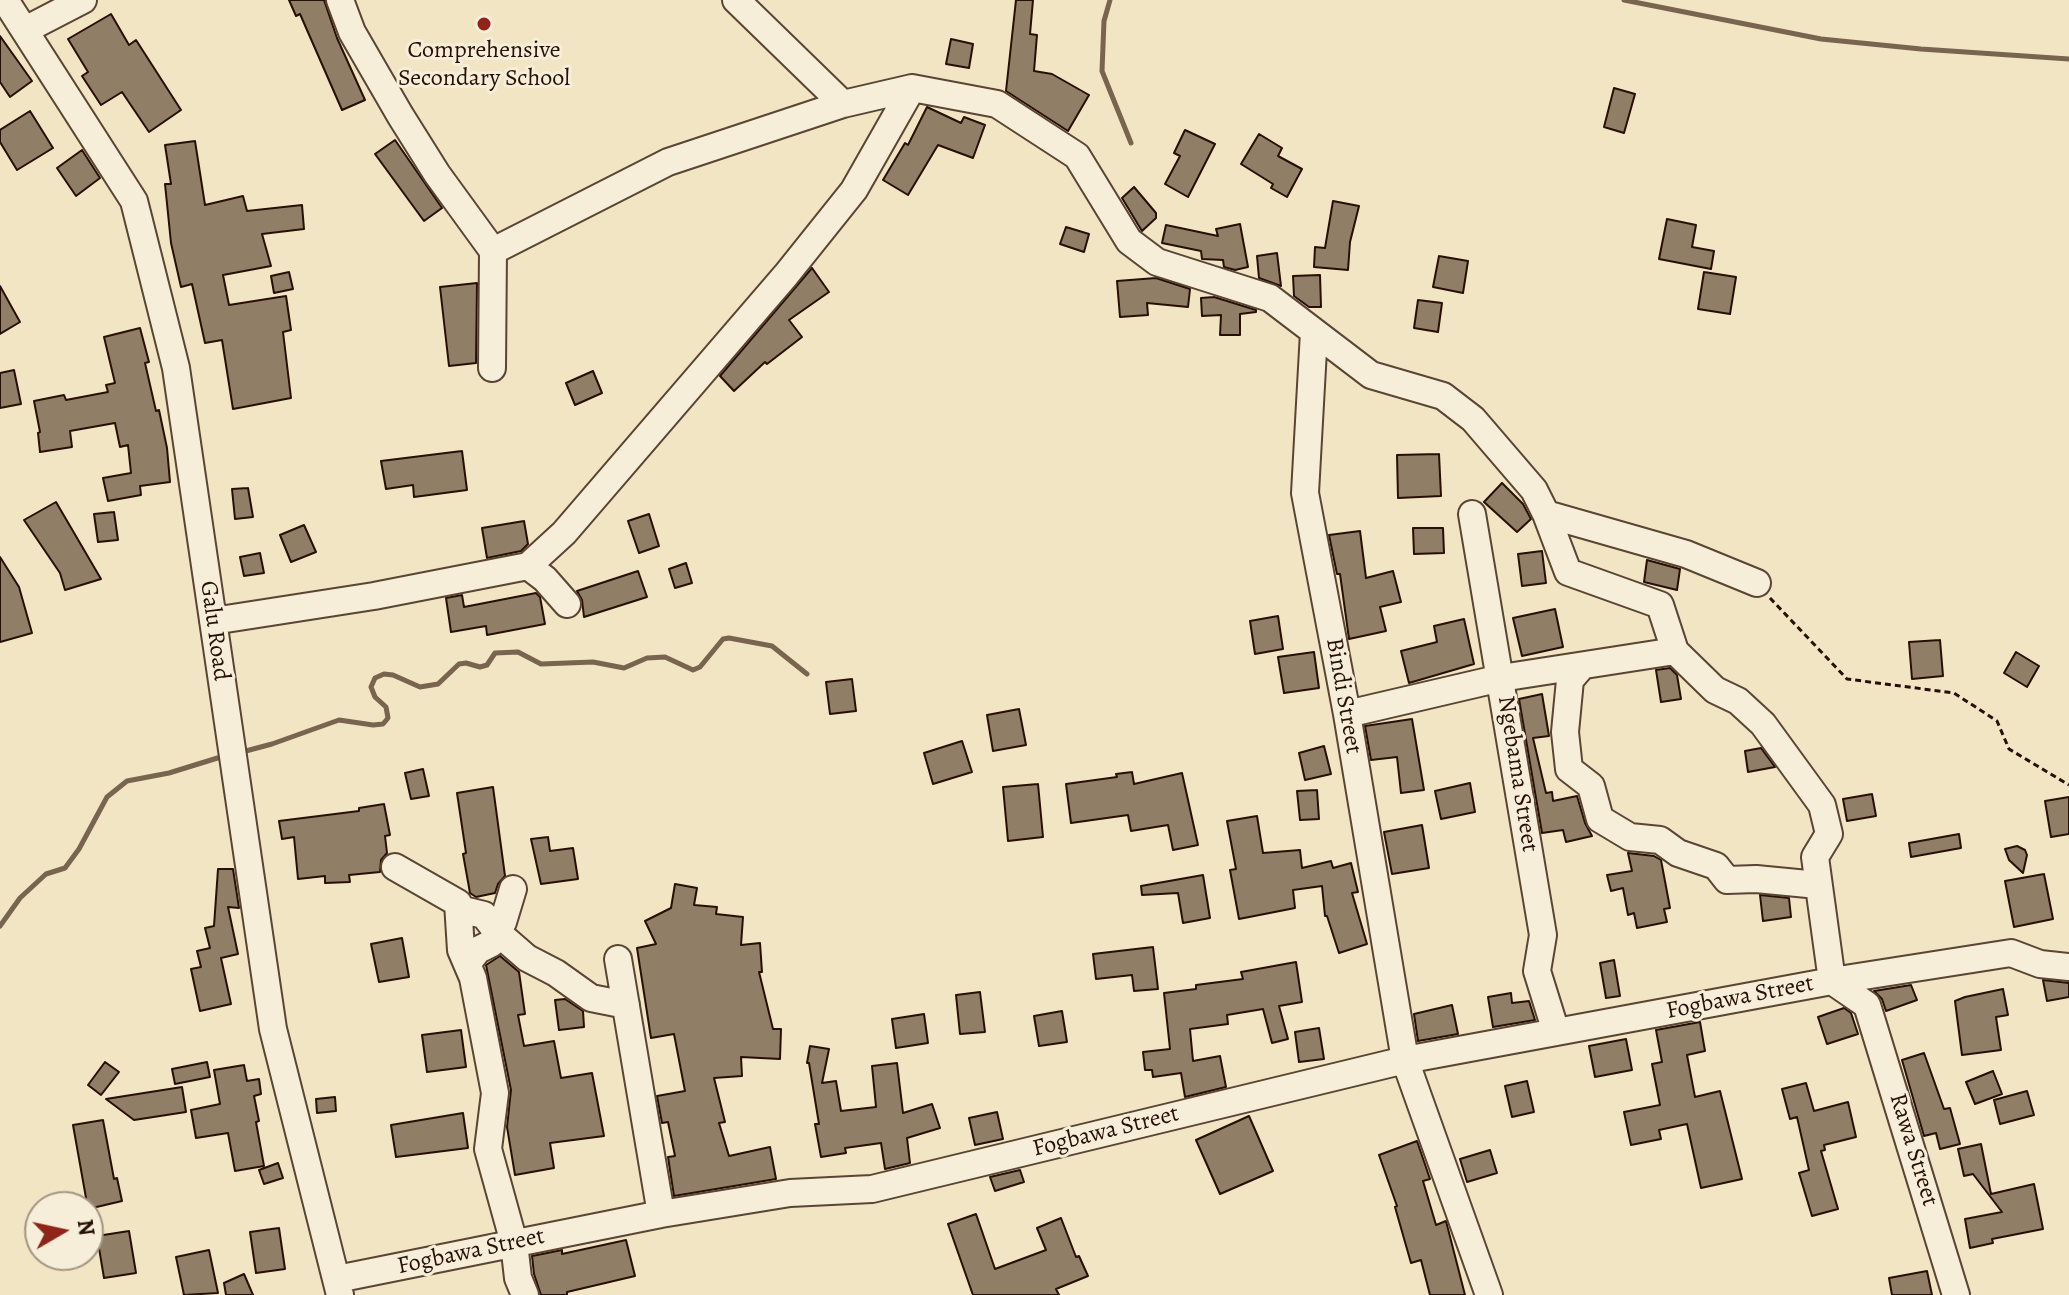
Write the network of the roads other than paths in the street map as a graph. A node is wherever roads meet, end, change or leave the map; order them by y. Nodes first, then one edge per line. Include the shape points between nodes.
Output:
1 (5, 0) edge
2 (83, 0) edge
3 (340, 0) edge
4 (736, 0) edge
5 (25, 30) junction
6 (912, 88) junction
7 (843, 104) junction
8 (493, 251) junction
9 (1314, 332) junction
10 (492, 368) dead end
11 (1472, 514) dead end
12 (1546, 514) junction
13 (528, 566) junction
14 (1757, 583) road end
15 (567, 604) dead end
16 (213, 621) junction
17 (1675, 651) junction
18 (1582, 666) junction
19 (1501, 678) junction
20 (1347, 714) junction
21 (395, 867) dead end
22 (1818, 885) junction
23 (513, 889) dead end
24 (459, 909) junction
25 (497, 932) junction
26 (618, 959) dead end
27 (467, 964) junction
28 (2069, 967) edge
29 (1832, 981) junction
30 (626, 1005) junction
31 (1867, 1005) joint
32 (1556, 1032) junction
33 (1405, 1060) junction
34 (661, 1214) junction
35 (514, 1243) junction
36 (339, 1287) edge
37 (525, 1295) edge
38 (1489, 1295) edge
39 (1956, 1295) edge

1 - 5 street, Galu Road
2 - 5 street
3 - 8 street via 352,32 400,115
4 - 7 street
5 - 16 street, Galu Road via 134,201 176,368
6 - 7 street
6 - 9 street via 997,104 1077,156 1129,241 1157,262 1270,298
6 - 13 street via 854,190 786,275 564,533
7 - 8 street via 668,162
8 - 10 street
9 - 12 street via 1371,375 1443,396 1473,419 1534,490
9 - 20 street, Bindi Street via 1305,493
11 - 19 street, Ngebama Street
12 - 14 street via 1686,554
12 - 17 street via 1568,572 1660,605
13 - 15 street
13 - 16 street
16 - 36 street, Galu Road via 273,1029
17 - 18 street
17 - 22 street via 1715,690 1738,701 1763,724 1822,805 1829,834 1815,857
18 - 19 street
18 - 22 street via 1570,680 1565,732 1569,769 1591,786 1600,819 1630,837 1660,840 1678,853 1716,866 1727,880
19 - 20 street
19 - 32 street, Ngebama Street via 1543,935 1537,971
20 - 33 street, Bindi Street
21 - 24 street via 458,903
22 - 29 street
23 - 25 street
24 - 25 street via 484,915
24 - 27 street
25 - 27 street
25 - 30 street via 527,958 591,998
26 - 30 street
27 - 35 street via 495,1093 488,1149
28 - 29 street via 2011,953
29 - 31 street, Fogbawa Street
29 - 32 street, Fogbawa Street
30 - 34 street
31 - 39 street, Rawa Street
32 - 33 street, Fogbawa Street
33 - 34 street, Fogbawa Street via 872,1189 790,1193
33 - 38 street, Bindi Street
34 - 35 street, Fogbawa Street
35 - 36 street, Fogbawa Street
35 - 37 street

